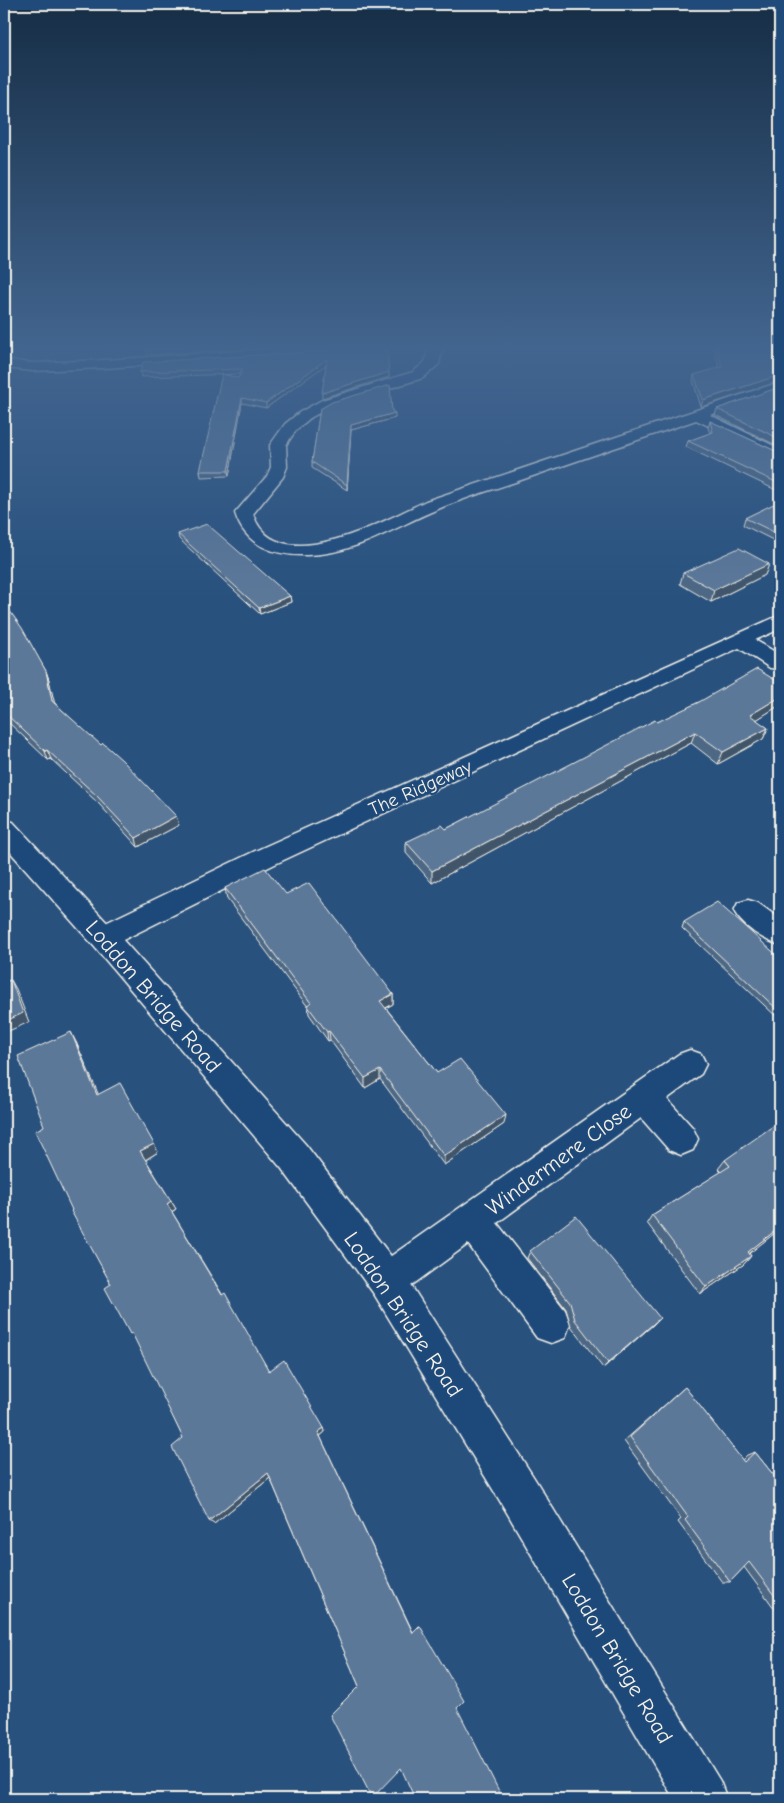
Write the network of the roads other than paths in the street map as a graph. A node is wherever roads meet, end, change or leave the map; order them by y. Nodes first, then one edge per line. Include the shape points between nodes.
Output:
1 (288, 430) edge
2 (649, 430) edge
3 (729, 430) edge
4 (780, 455) edge
5 (780, 621) edge
6 (740, 640) junction
7 (778, 663) dead end
8 (4, 829) edge
9 (748, 911) dead end
10 (780, 934) edge
11 (102, 937) junction
12 (690, 1064) dead end
13 (644, 1097) junction
14 (681, 1138) dead end
15 (473, 1221) junction
16 (388, 1281) junction
17 (551, 1324) dead end
18 (702, 1799) edge

1 - 2 street via 278,445 279,467 275,477 244,513 251,530 267,544 296,550 336,547 366,537 432,505
3 - 4 street
5 - 6 street, The Ridgeway
6 - 7 street
6 - 11 street, The Ridgeway via 264,858
8 - 11 street, Loddon Bridge Road
9 - 10 street
11 - 16 street, Loddon Bridge Road via 294,1157
12 - 13 street, Windermere Close
13 - 14 street, Windermere Close
13 - 15 street, Windermere Close
15 - 16 street, Windermere Close
15 - 17 street, Windermere Close
16 - 18 street, Loddon Bridge Road

